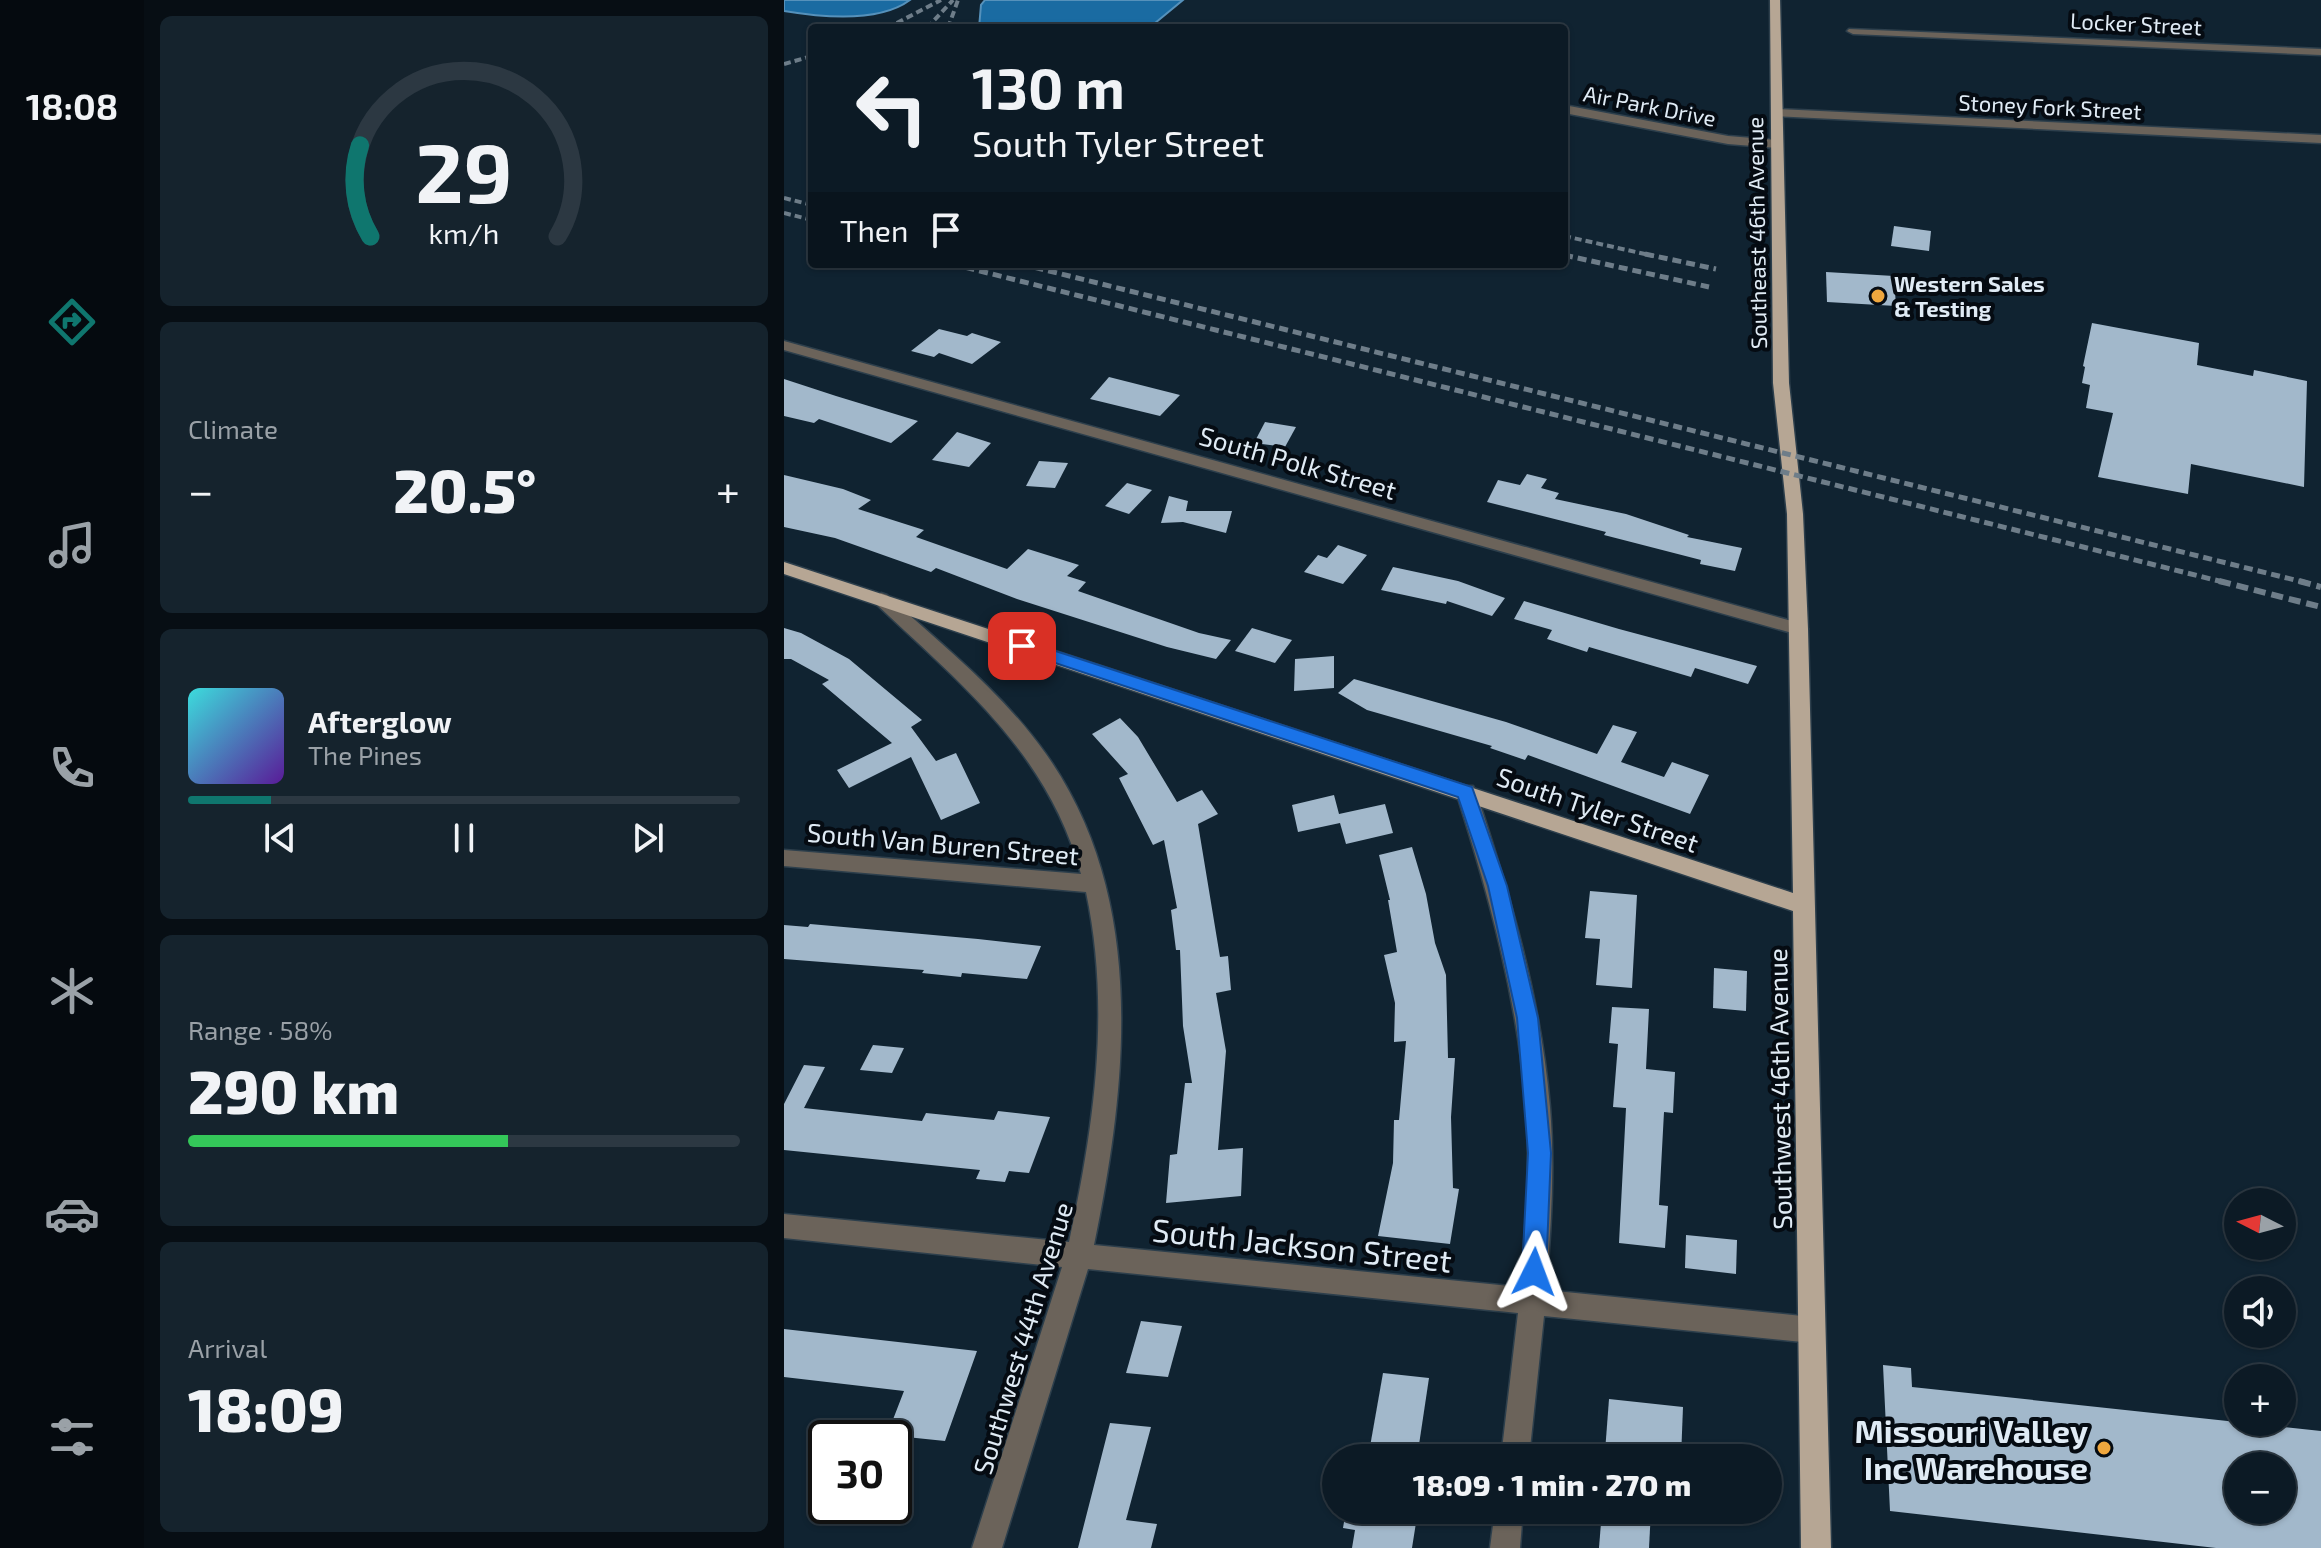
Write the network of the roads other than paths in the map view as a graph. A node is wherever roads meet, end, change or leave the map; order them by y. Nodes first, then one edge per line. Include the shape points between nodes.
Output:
1 (1775, 0) edge
2 (1853, 31) dead end
3 (2321, 52) edge
4 (1568, 110) edge
5 (1777, 113) junction
6 (2321, 139) edge
7 (1777, 144) junction
8 (784, 345) edge
9 (784, 568) edge
10 (881, 599) junction
11 (1799, 629) junction
12 (1466, 792) junction
13 (784, 858) edge
14 (1097, 884) junction
15 (1803, 905) junction
16 (784, 1226) edge
17 (1080, 1256) junction
18 (1532, 1302) junction
19 (1812, 1330) junction
20 (1517, 1444) edge
21 (1508, 1524) edge
22 (987, 1548) edge
23 (1505, 1548) edge
24 (1816, 1548) edge

1 - 5 main road, Southeast 46th Avenue
2 - 3 street, Locker Street
4 - 7 street, Air Park Drive
5 - 6 street, Stoney Fork Street
5 - 7 main road, Southeast 46th Avenue
7 - 11 main road, Southeast 46th Avenue via 1781,383
8 - 11 street, South Polk Street
9 - 10 main road, South Tyler Street
10 - 12 main road, South Tyler Street
10 - 14 street, Southwest 44th Avenue via 1005,716 1039,759 1067,806
11 - 15 main road, Southwest 46th Avenue
12 - 15 main road, South Tyler Street
12 - 18 street via 1497,886 1528,1018 1540,1153
13 - 14 street, South Van Buren Street
14 - 17 street, Southwest 44th Avenue via 1110,972 1113,1043 1102,1156
15 - 19 main road, Southwest 46th Avenue
16 - 17 street, South Jackson Street
17 - 18 street, South Jackson Street
17 - 22 street, Southwest 44th Avenue
18 - 19 street, South Jackson Street
18 - 20 street
19 - 24 main road, Southwest 46th Avenue
21 - 23 street

